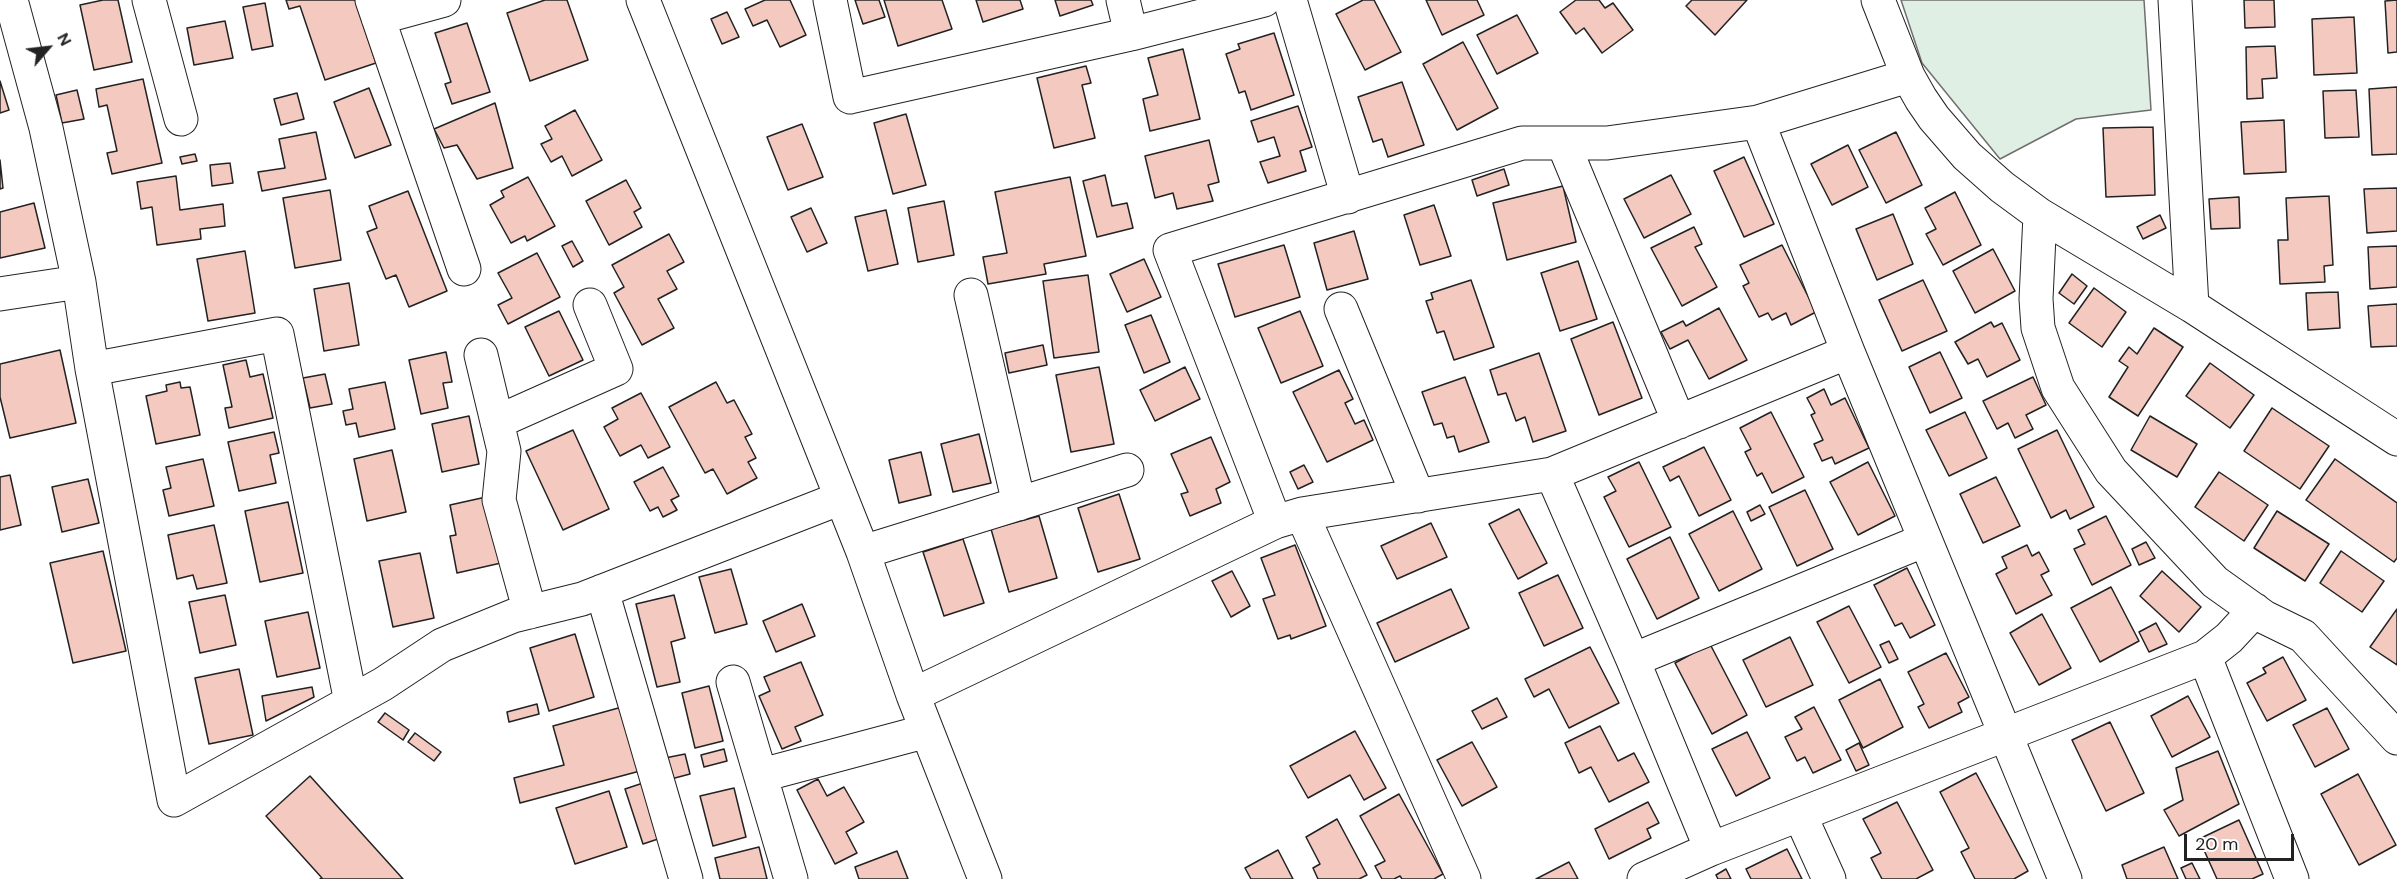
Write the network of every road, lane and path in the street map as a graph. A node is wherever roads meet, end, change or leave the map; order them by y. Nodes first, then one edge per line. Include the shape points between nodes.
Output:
1 (10, 0) edge
2 (149, 0) edge
3 (444, 0) edge
4 (643, 0) edge
5 (830, 0) edge
6 (1123, 0) edge
7 (1264, 0) edge
8 (1290, 0) edge
9 (1878, 0) edge
10 (2175, 0) edge
11 (0, 2) edge
12 (375, 9) edge
13 (1131, 34) junction
14 (1908, 76) junction
15 (181, 119) dead end
16 (1758, 122) junction
17 (1563, 143) junction
18 (1348, 197) junction
19 (2040, 215) junction
20 (464, 269) dead end
21 (79, 282) junction
22 (0, 294) edge
23 (971, 295) dead end
24 (590, 305) dead end
25 (2192, 306) junction
26 (1341, 309) dead end
27 (1848, 352) junction
28 (481, 355) dead end
29 (92, 369) junction
30 (497, 422) junction
31 (1679, 422) junction
32 (2397, 439) edge
33 (1127, 470) dead end
34 (1552, 474) junction
35 (1418, 496) junction
36 (841, 498) junction
37 (1018, 504) junction
38 (1289, 518) junction
39 (1926, 540) junction
40 (863, 552) junction
41 (602, 591) junction
42 (2255, 610) junction
43 (531, 612) junction
44 (2205, 657) junction
45 (1633, 660) junction
46 (733, 682) dead end
47 (913, 695) junction
48 (351, 702) junction
49 (927, 731) junction
50 (2005, 735) junction
51 (2397, 738) edge
52 (762, 775) junction
53 (1800, 815) junction
54 (1710, 849) junction
55 (686, 879) edge
56 (790, 879) edge
57 (985, 879) edge
58 (1464, 879) edge
59 (1644, 879) edge
60 (1829, 879) edge
61 (2065, 879) edge
62 (2292, 879) edge

1 - 11 street
1 - 21 street via 46,128
2 - 15 street
3 - 12 street
4 - 36 street
5 - 13 street via 850,97
6 - 13 street
7 - 13 street
8 - 18 street
9 - 14 street
10 - 25 street
12 - 20 street
14 - 16 street
14 - 19 street via 1934,118 1967,156
16 - 17 street via 1607,143
16 - 27 street
17 - 18 street via 1522,143
17 - 31 street
18 - 38 street via 1170,250
19 - 25 street
19 - 42 street via 2038,328 2058,388 2111,471 2215,582
21 - 22 street
21 - 29 street
23 - 37 street
24 - 30 street via 616,369
25 - 32 street
26 - 35 street
27 - 31 street
27 - 39 street
28 - 30 street
29 - 48 street via 277,334
29 - 48 street via 174,800
30 - 43 street via 504,451 499,500
31 - 34 street
33 - 37 street
34 - 35 street
34 - 45 street
35 - 38 street
36 - 40 street
36 - 41 street
37 - 40 street
38 - 47 street
38 - 58 street
39 - 45 street
39 - 50 street
40 - 47 street
41 - 43 street
41 - 55 street
42 - 44 street
42 - 51 street via 2303,636
43 - 48 street via 442,645
44 - 50 street
44 - 62 street
45 - 54 street
46 - 52 street
47 - 49 street
49 - 52 street
49 - 57 street
50 - 53 street
50 - 61 street
52 - 56 street
53 - 54 street
53 - 60 street
54 - 59 street

